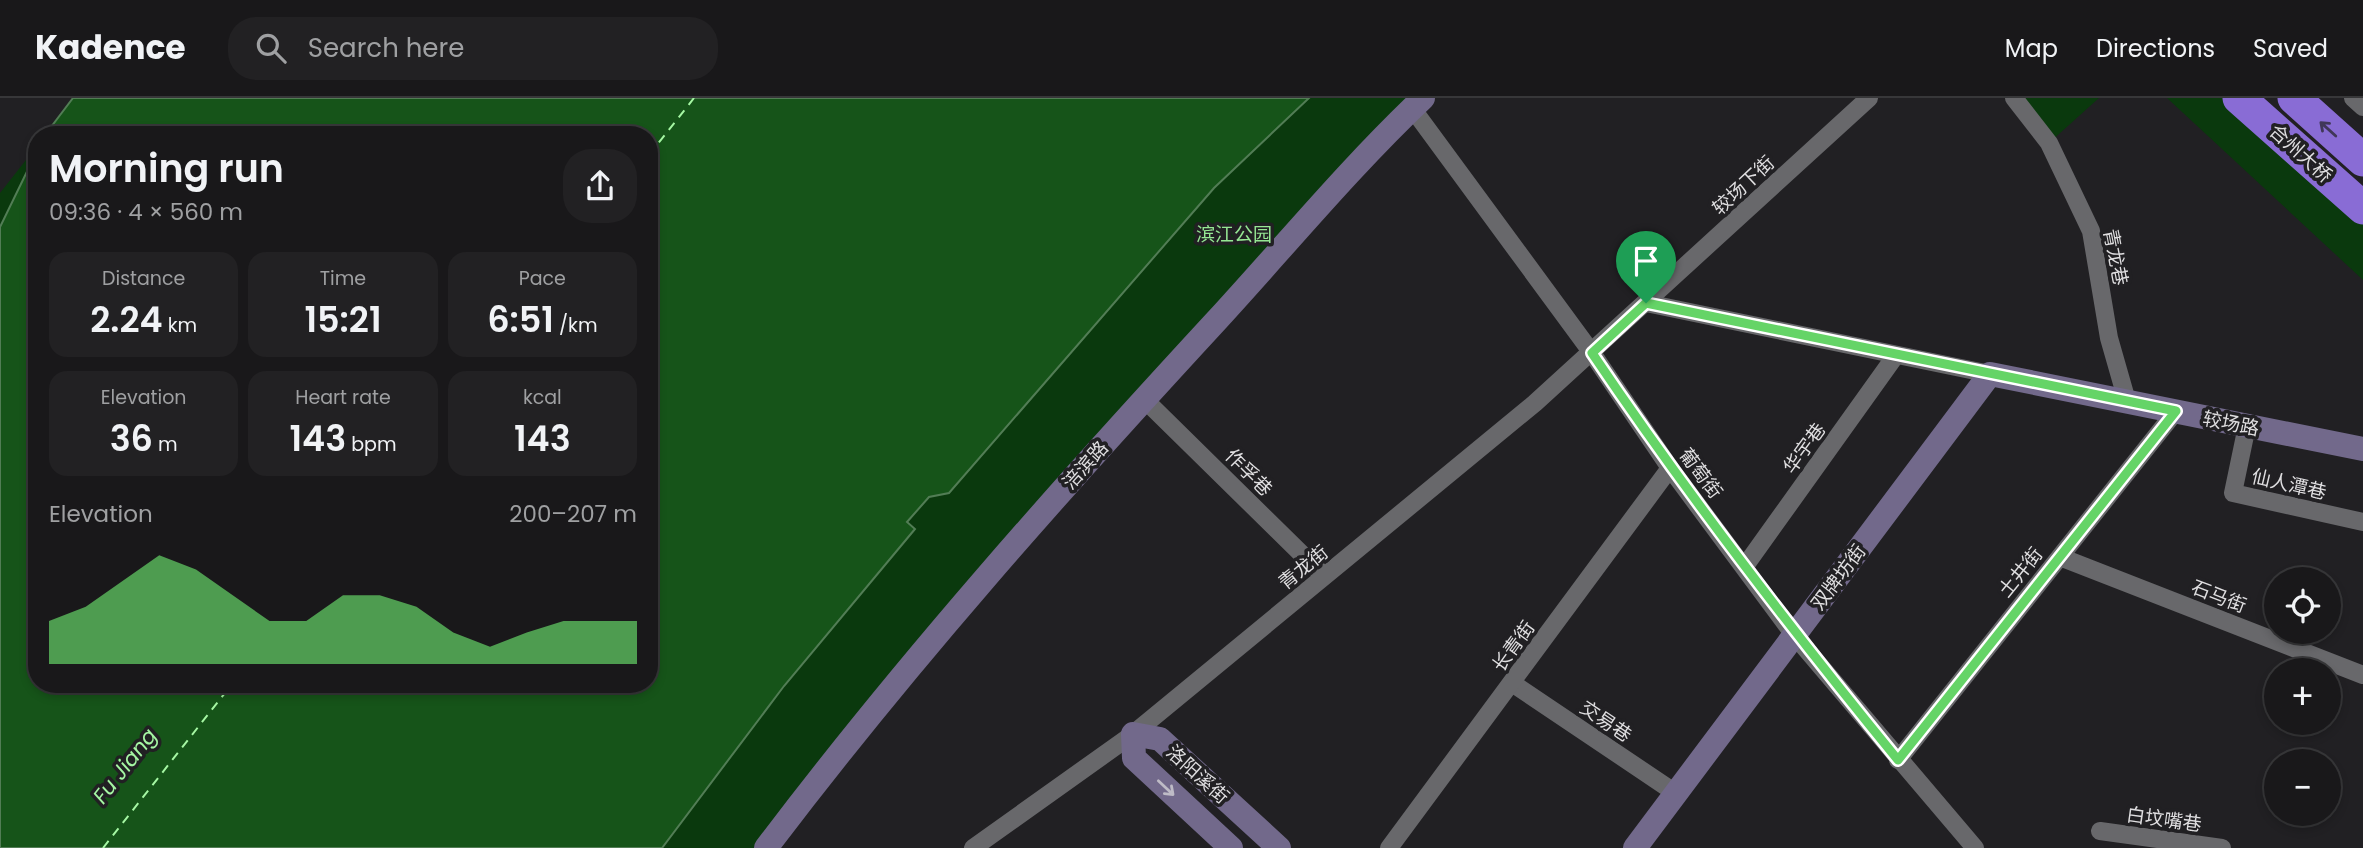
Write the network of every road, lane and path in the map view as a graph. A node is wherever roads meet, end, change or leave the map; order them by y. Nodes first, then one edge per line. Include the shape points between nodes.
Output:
1 (1868, 98) edge
2 (2014, 98) edge
3 (2239, 98) edge
4 (2294, 98) edge
5 (2353, 98) edge
6 (1418, 103) edge
7 (2363, 107) edge
8 (2363, 160) edge
9 (2363, 208) edge
10 (1646, 303) junction
11 (1592, 353) junction
12 (1896, 355) junction
13 (1990, 374) junction
14 (1144, 399) junction
15 (2127, 401) junction
16 (2176, 411) junction
17 (2247, 426) junction
18 (2363, 449) edge
19 (1670, 468) junction
20 (2363, 522) edge
21 (2060, 557) junction
22 (1745, 566) junction
23 (1324, 576) junction
24 (1794, 635) junction
25 (2363, 675) edge
26 (1512, 683) junction
27 (1133, 734) junction
28 (1898, 760) junction
29 (1677, 794) junction
30 (2100, 831) dead end
31 (766, 848) edge
32 (973, 848) edge
33 (1231, 848) edge
34 (1279, 848) edge
35 (1389, 848) edge
36 (1635, 848) edge
37 (1975, 848) edge
38 (2222, 848) edge

1 - 10 street, 较场下街
2 - 15 street, 青龙巷 via 2049,143 2091,231 2109,338
3 - 9 highway, 合州大桥
8 -> 4 highway, 合州大桥
5 - 7 street
6 - 11 street, 葡萄街
6 - 14 street, 涪滨路
10 - 11 street, 青龙街
10 - 12 street, 较场路
11 - 19 street, 葡萄街
11 - 23 street, 青龙街
12 - 13 street, 较场路
12 - 22 street, 华宇巷
13 - 15 street, 较场路
13 - 24 street, 双牌坊街
14 - 23 street, 作孚巷
14 - 31 street, 涪滨路 via 895,682
15 - 16 street, 较场路
16 - 17 street, 较场路
16 - 21 street, 土井街
17 - 18 street, 较场路
17 - 20 street, 仙人潭巷 via 2232,493
19 - 22 street, 葡萄街
19 - 26 street, 长青街
21 - 25 street, 石马街
21 - 28 street, 土井街
22 - 24 street, 葡萄街
23 - 27 street, 青龙街
24 - 28 street, 葡萄街
24 - 29 street, 双牌坊街
26 - 29 street, 交易巷
26 - 35 street, 长青街
27 - 32 street, 青龙街
27 -> 33 street, 洛阳溪街 via 1134,758
27 - 34 street, 洛阳溪街 via 1160,739
28 - 37 street, 葡萄街
29 - 36 street, 双牌坊街
30 - 38 street, 白坟嘴巷

